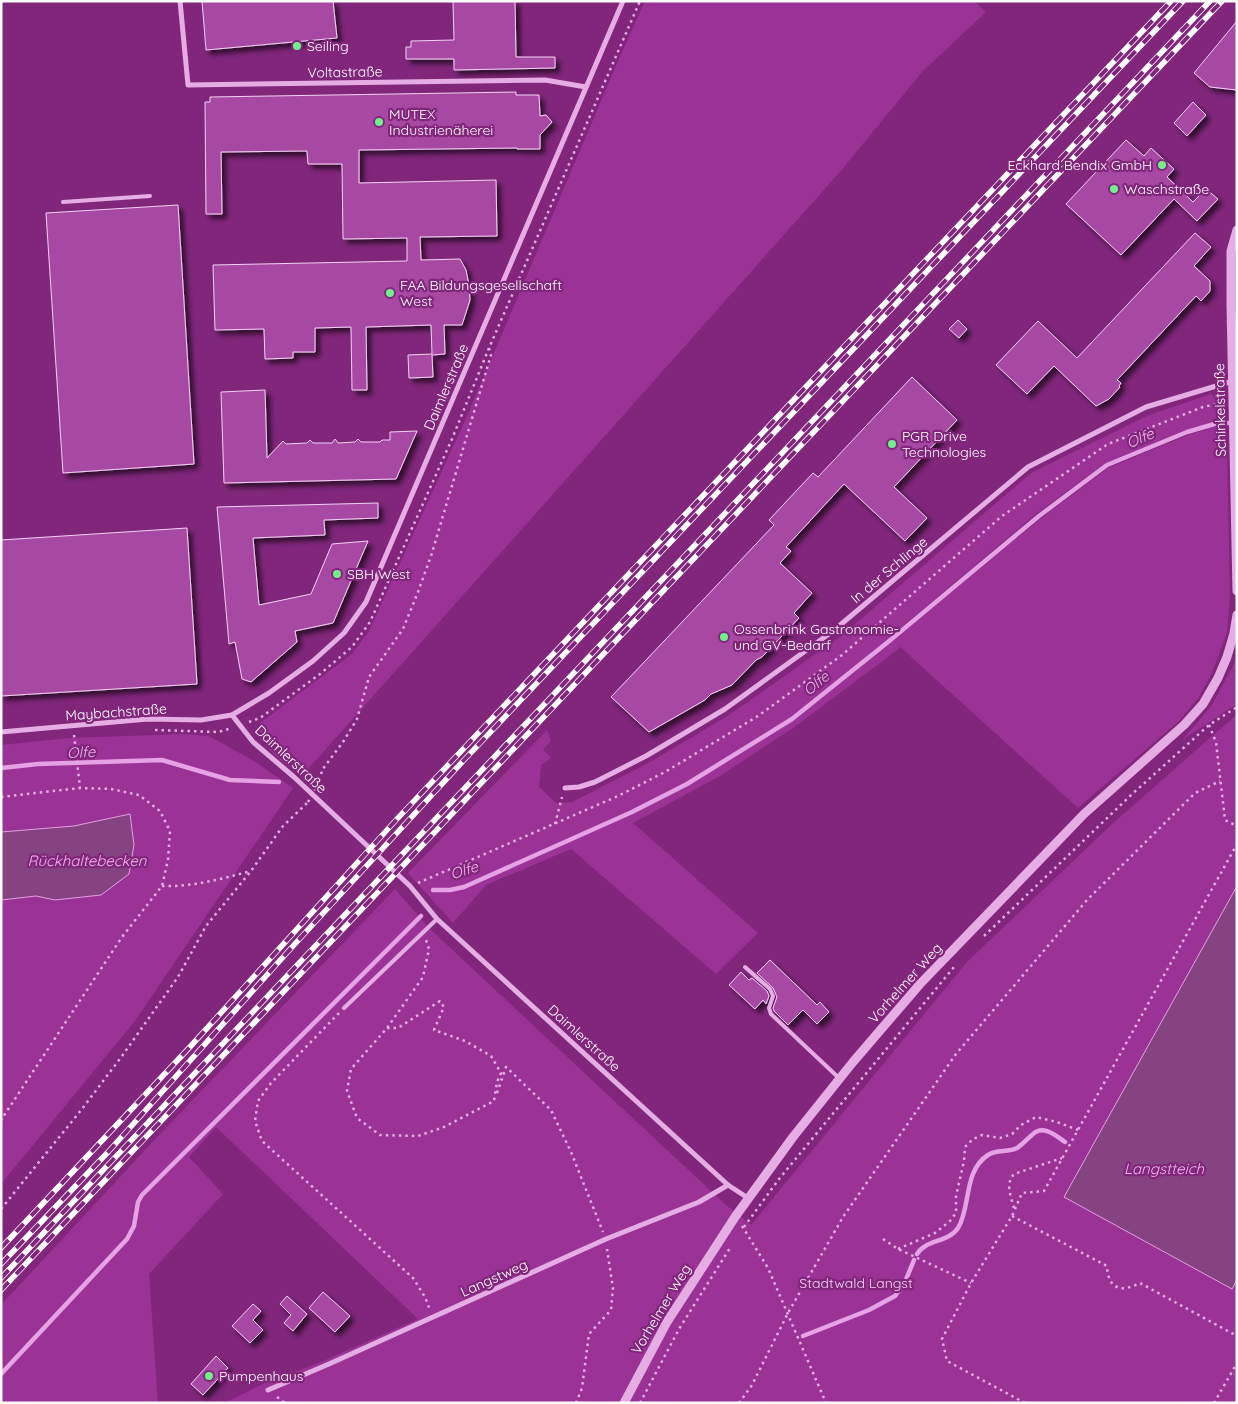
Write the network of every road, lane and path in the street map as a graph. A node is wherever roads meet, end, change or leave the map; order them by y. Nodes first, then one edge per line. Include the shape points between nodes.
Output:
1 (180, 1) edge
2 (624, 1) edge
3 (586, 88) junction
4 (150, 196) dead end
5 (64, 202) dead end
6 (1237, 230) edge
7 (1234, 305) edge
8 (480, 334) junction
9 (1233, 381) junction
10 (1237, 591) edge
11 (1237, 614) edge
12 (1237, 707) edge
13 (232, 715) junction
14 (1210, 725) junction
15 (73, 726) junction
16 (240, 726) junction
17 (147, 730) dead end
18 (1, 732) edge
19 (1220, 781) junction
20 (80, 788) junction
21 (564, 788) joint
22 (1, 797) edge
23 (555, 824) dead end
24 (1237, 826) edge
25 (1237, 844) edge
26 (251, 871) junction
27 (162, 886) junction
28 (437, 919) junction
29 (423, 932) junction
30 (983, 937) dead end
31 (956, 965) dead end
32 (745, 967) dead end
33 (344, 1008) joint
34 (387, 1028) junction
35 (840, 1079) junction
36 (494, 1101) junction
37 (1, 1120) edge
38 (1078, 1130) junction
39 (1063, 1158) junction
40 (728, 1185) junction
41 (748, 1198) junction
42 (1, 1209) edge
43 (1015, 1209) junction
44 (1012, 1216) junction
45 (744, 1227) junction
46 (738, 1235) dead end
47 (606, 1239) junction
48 (883, 1239) dead end
49 (734, 1243) dead end
50 (898, 1248) junction
51 (971, 1283) junction
52 (788, 1312) junction
53 (432, 1318) junction
54 (1237, 1336) edge
55 (1237, 1363) edge
56 (268, 1390) dead end
57 (576, 1403) edge
58 (624, 1403) edge
59 (640, 1403) edge
60 (738, 1403) edge
61 (826, 1403) edge
62 (1025, 1403) edge
63 (1214, 1403) edge

1 - 3 street, Voltastraße via 188,85 545,80
2 - 3 street, Daimlerstraße
3 - 8 street, Daimlerstraße
4 - 5 lane
6 - 7 street, Schinkelstraße via 1231,251
7 - 9 street, Schinkelstraße
8 - 13 street, Daimlerstraße via 366,602 344,633 313,662
8 - 26 path, bridge via 491,355 431,556 403,629 369,677 357,718 344,742 322,770 320,782 308,802 283,826
9 - 10 street, Schinkelstraße
9 - 21 street, In der Schlinge via 1146,407 1028,467 833,631 725,709 595,782
11 - 35 street, Vorhelmer Weg via 1227,657 1203,704 1184,726 1084,814 920,984
12 - 14 path
13 - 15 street, Maybachstraße via 201,720 148,719
13 - 16 street, Daimlerstraße
14 - 19 path via 1216,742
14 - 30 path via 1130,796
15 - 18 street, Maybachstraße
15 - 20 path
16 - 17 path via 218,732
16 - 28 street, Daimlerstraße via 253,742 410,886
19 - 24 path via 1225,820
19 - 52 path via 1195,793 1087,900 956,1054 843,1217
20 - 22 path
20 - 27 path via 140,795 160,811 170,832
21 - 23 path
25 - 38 path
26 - 27 path via 198,885
26 - 42 path via 206,926 178,977 82,1109
27 - 37 path via 122,936
28 - 29 lane
28 - 40 street, Daimlerstraße
29 - 33 lane
29 - 34 path via 429,949 423,977
31 - 45 path via 779,1179
32 - 35 lane via 774,996 769,1008 771,1014
33 - 53 path via 271,1082 258,1101 255,1121 262,1141 413,1278 425,1297
34 - 36 path via 398,1028 440,1001 444,1007 434,1030 465,1041 491,1056 501,1073
34 - 36 path via 351,1069 347,1091 357,1118 380,1135 418,1136 444,1127
35 - 41 street, Vorhelmer Weg
36 - 47 path via 506,1067 551,1110
38 - 39 path
38 - 50 path via 1036,1117 1012,1134 1000,1138 982,1135 973,1139 965,1147 956,1213 935,1233
39 - 43 path via 1044,1190 1022,1193
39 - 43 path via 1014,1174 1008,1184
40 - 41 street, Daimlerstraße
40 - 47 street, Langstweg via 699,1202
41 - 58 street, Vorhelmer Weg via 667,1322
43 - 44 path
44 - 51 path
44 - 54 path via 1107,1266 1108,1276 1115,1286 1122,1288 1140,1283
45 - 46 path
45 - 52 path
47 - 53 street, Langstweg
47 - 57 path via 613,1288 610,1310 589,1334 582,1388
48 - 50 path
49 - 59 path via 679,1329
50 - 51 path
51 - 62 path via 942,1339 947,1361
52 - 60 path via 752,1384
52 - 61 path
53 - 56 street, Langstweg
55 - 63 path

